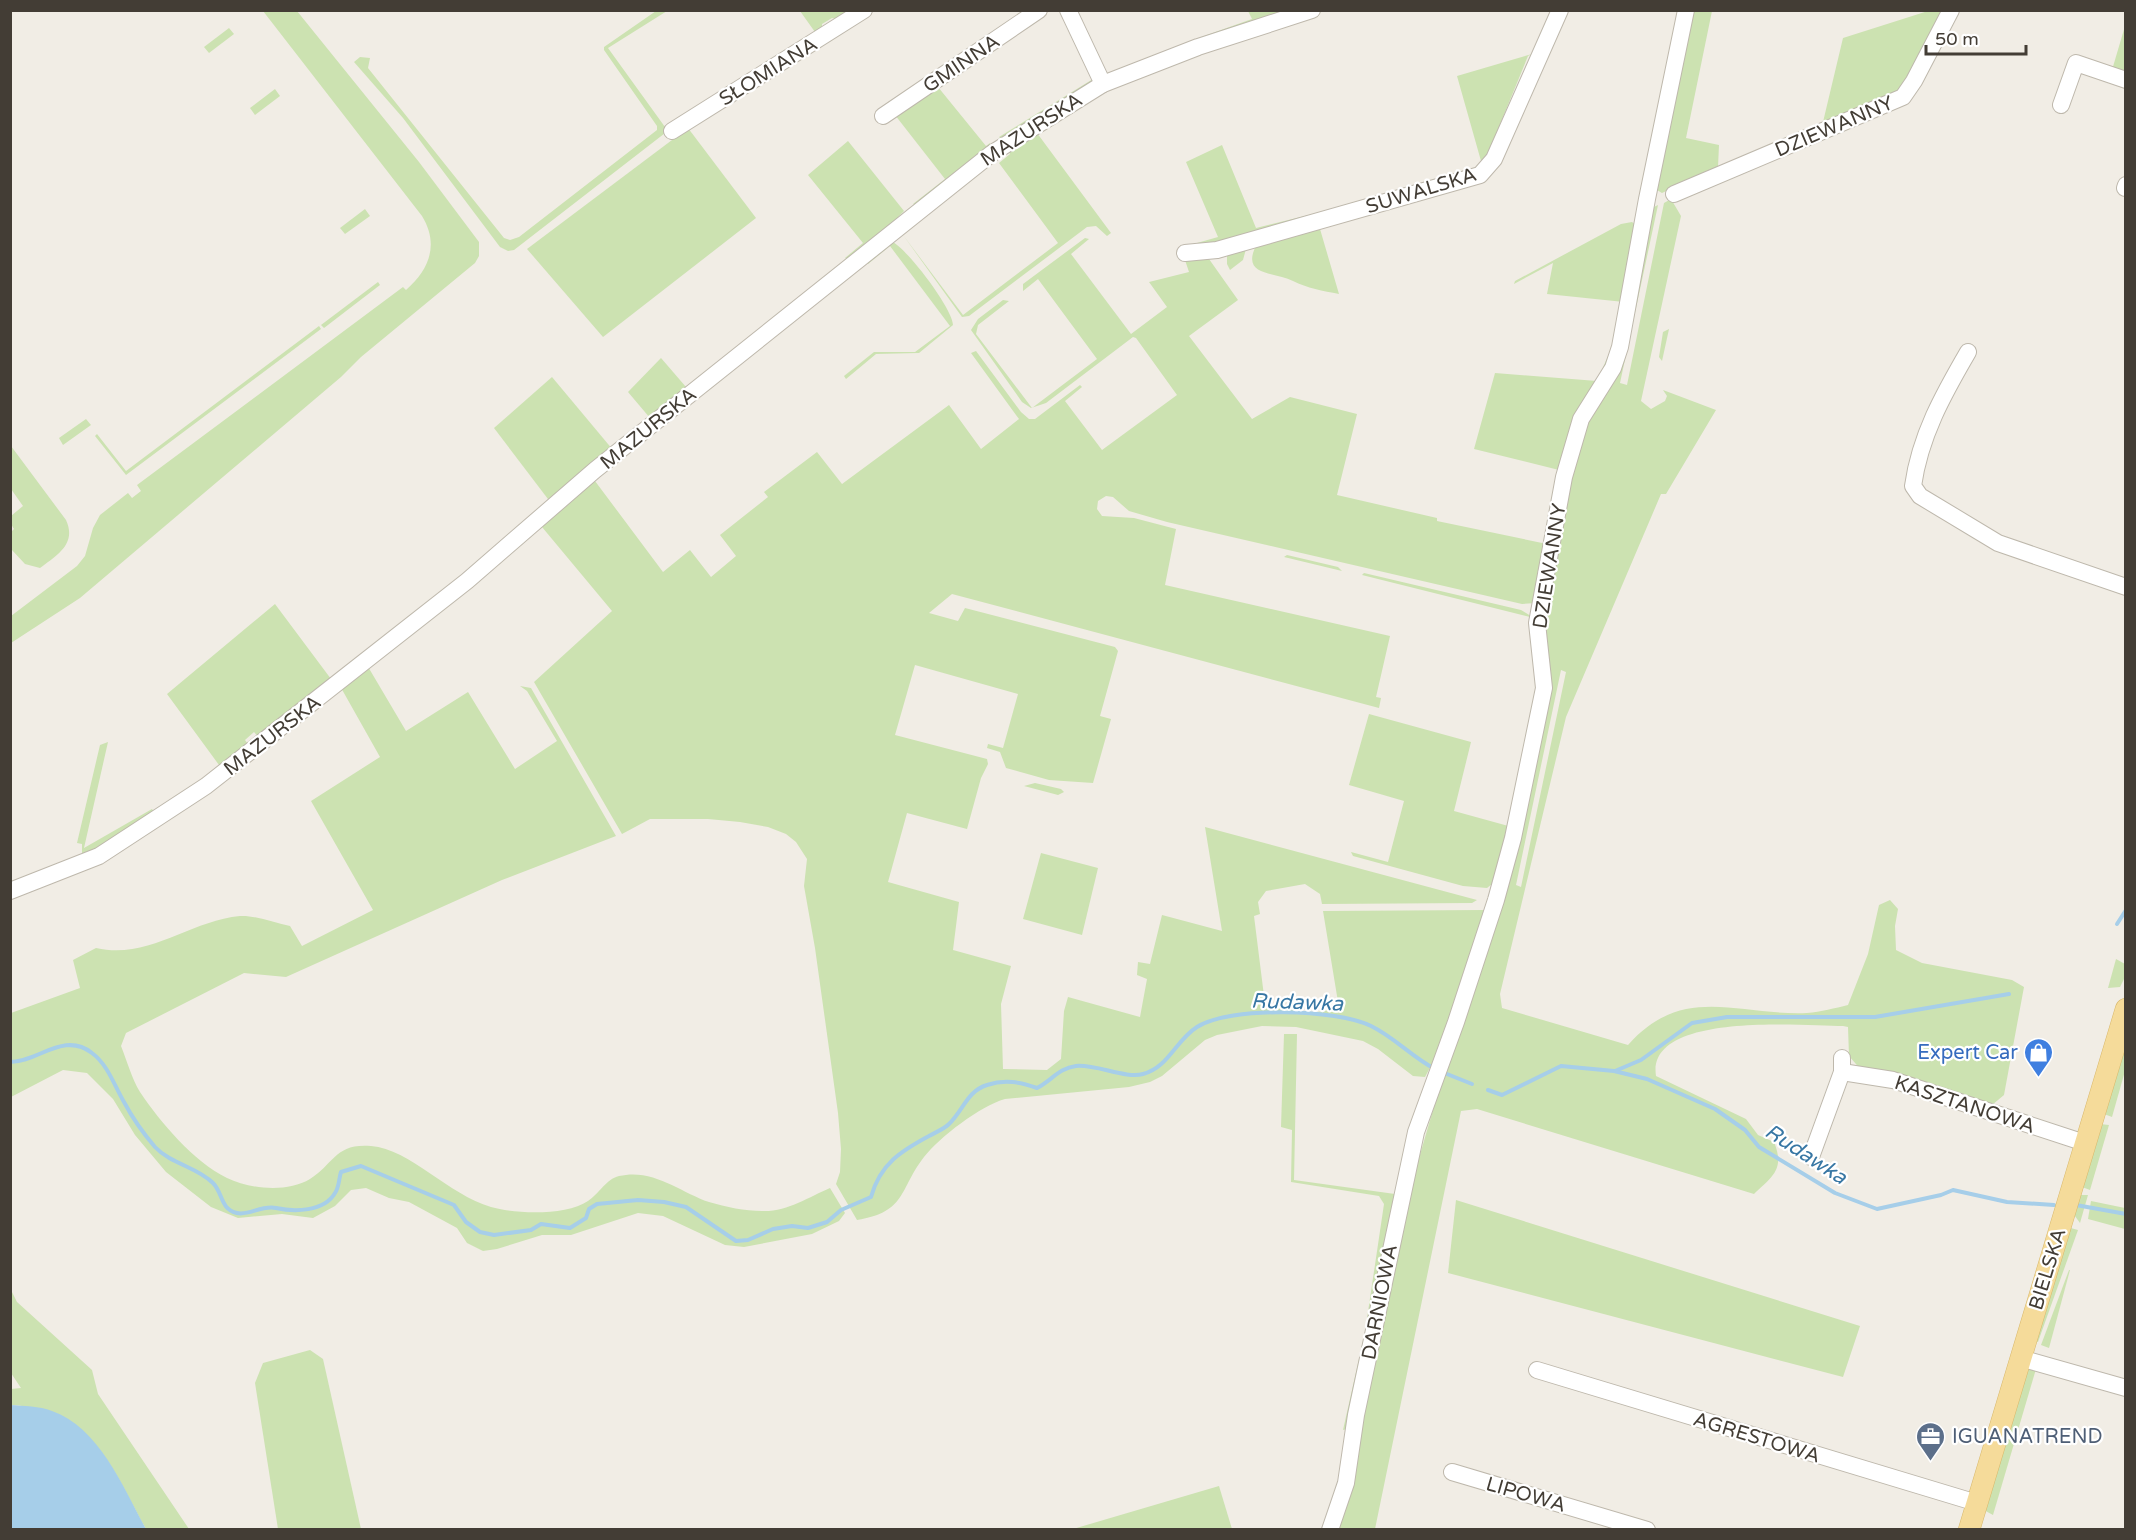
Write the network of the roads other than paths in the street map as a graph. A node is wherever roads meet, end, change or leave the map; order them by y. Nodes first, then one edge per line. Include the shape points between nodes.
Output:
1 (864, 10) edge
2 (1039, 10) edge
3 (1068, 10) edge
4 (1312, 10) edge
5 (1560, 10) edge
6 (1686, 10) edge
7 (1951, 10) edge
8 (2126, 80) edge
9 (1103, 84) junction
10 (2061, 105) dead end
11 (883, 116) dead end
12 (672, 131) dead end
13 (1674, 194) dead end
14 (1185, 253) dead end
15 (1968, 352) dead end
16 (2126, 587) edge
17 (10, 891) edge
18 (2126, 1009) edge
19 (1435, 1076) joint
20 (2085, 1143) junction
21 (1812, 1158) dead end
22 (2020, 1358) junction
23 (1537, 1370) dead end
24 (2126, 1388) edge
25 (1452, 1472) dead end
26 (1977, 1503) junction
27 (1639, 1528) edge
28 (1330, 1530) edge
29 (1969, 1530) edge

1 - 12 street, SŁOMIANA
2 - 11 street, GMINNA
3 - 9 street
4 - 9 street, MAZURSKA via 1198,47
5 - 14 street, SUWALSKA via 1494,159 1480,175 1217,250
6 - 19 street, DZIEWANNY via 1617,358 1581,418 1564,477 1537,623 1544,688 1513,838 1496,900
7 - 13 street, DZIEWANNY via 1903,97
8 - 10 street via 2076,63
9 - 17 street, MAZURSKA via 991,154 894,229 595,470 467,580 207,786 99,856
15 - 16 street via 1935,408 1917,461 1913,486 1916,491 1998,543
18 - 20 main road, BIELSKA
19 - 28 street, DARNIOWA via 1420,1114 1356,1416 1348,1474
20 - 21 street, KASZTANOWA via 1842,1065
20 - 22 main road, BIELSKA
22 - 24 street
22 - 26 main road, BIELSKA
23 - 26 street, AGRESTOWA
25 - 27 street, LIPOWA
26 - 29 main road, BIELSKA

